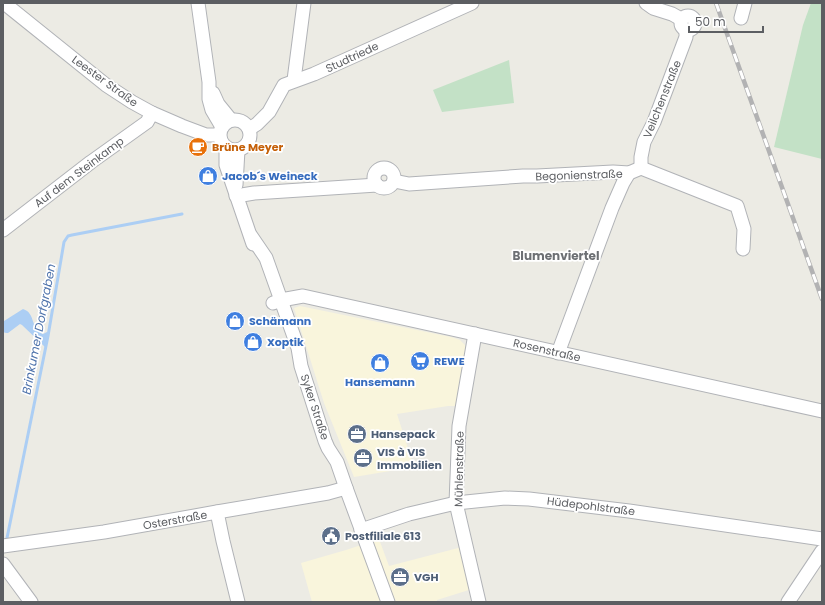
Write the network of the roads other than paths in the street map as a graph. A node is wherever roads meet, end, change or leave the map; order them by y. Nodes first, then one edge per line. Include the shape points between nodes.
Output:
1 (4, 3) edge
2 (198, 3) edge
3 (304, 3) edge
4 (472, 3) edge
5 (646, 3) edge
6 (745, 3) edge
7 (741, 18) dead end
8 (294, 80) junction
9 (152, 113) junction
10 (224, 127) junction
11 (249, 129) junction
12 (232, 149) junction
13 (635, 171) junction
14 (236, 196) junction
15 (3, 230) edge
16 (742, 249) dead end
17 (277, 301) junction
18 (475, 334) junction
19 (558, 353) junction
20 (822, 411) edge
21 (342, 489) junction
22 (456, 503) junction
23 (217, 512) junction
24 (361, 530) junction
25 (822, 539) edge
26 (3, 546) edge
27 (822, 551) edge
28 (3, 564) edge
29 (31, 602) edge
30 (238, 602) edge
31 (380, 602) edge
32 (388, 602) edge
33 (479, 602) edge
34 (788, 602) edge

1 - 9 street, Leester Straße via 106,85
2 - 10 street via 208,82 218,104
3 - 8 street
4 - 8 street, Studtriede via 314,74
5 - 13 street, Veilchenstraße via 672,14 684,25 686,37
6 - 7 street
8 - 11 street, Studtriede via 284,85 269,112
9 - 10 street, Leester Straße via 206,135
9 - 15 street, Auf dem Steinkamp via 147,122
10 - 11 street via 238,120
10 - 12 street via 221,143
11 - 12 street via 250,136 244,148
12 - 14 street, Syker Straße
13 - 14 street, Begonienstraße via 409,184 394,182 393,172 384,167 375,173 377,185
13 - 16 street, Begonienstraße via 737,206 744,229
13 - 19 street via 623,183 612,208
14 - 17 street, Syker Straße via 251,236 266,258
17 - 18 street, Rosenstraße via 303,296
17 - 21 street, Syker Straße via 298,348 301,366 328,448 330,464
18 - 19 street, Rosenstraße
18 - 22 street, Mühlenstraße via 459,426
19 - 20 street, Rosenstraße
21 - 23 street, Osterstraße
21 - 24 street, Syker Straße
21 - 31 street, Syker Straße
22 - 24 street, Hüdepohlstraße via 409,514
22 - 25 street, Hüdepohlstraße via 505,498 529,499
22 - 33 street, Mühlenstraße
23 - 26 street, Osterstraße via 104,532
23 - 30 street
24 - 32 street, Syker Straße
27 - 34 street
28 - 29 street

